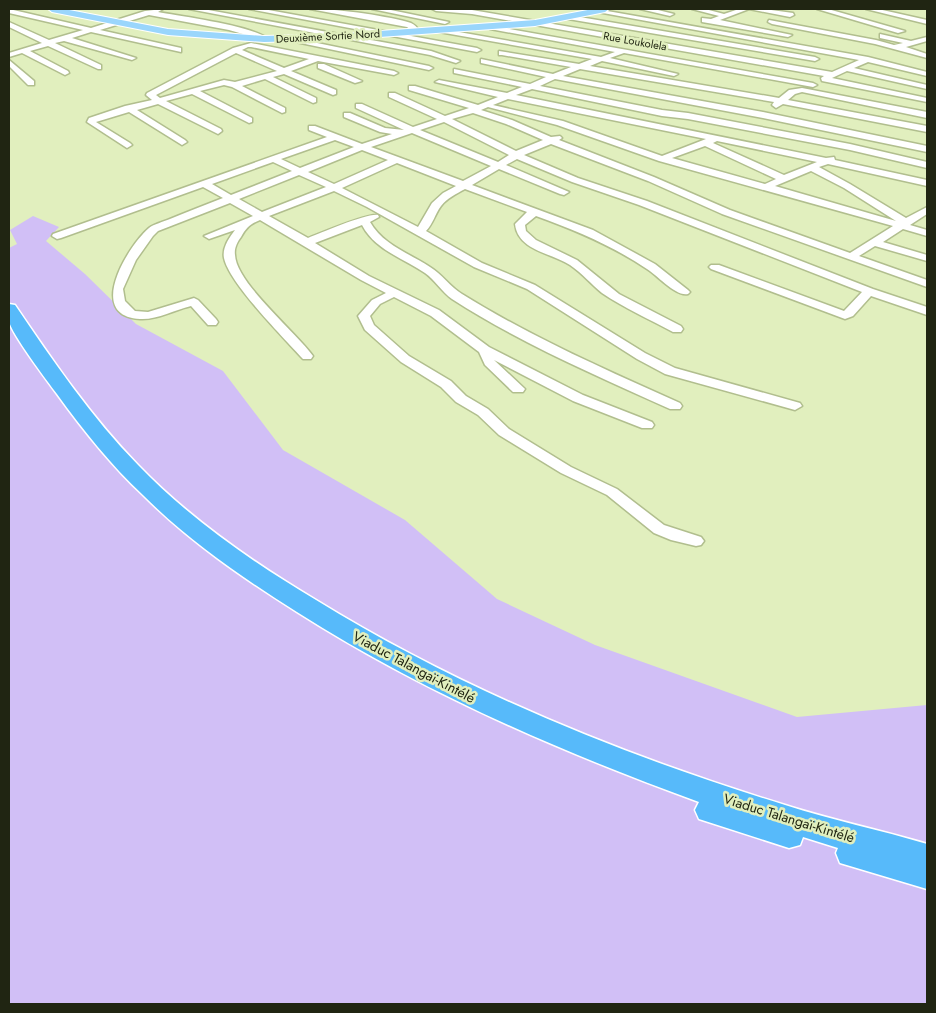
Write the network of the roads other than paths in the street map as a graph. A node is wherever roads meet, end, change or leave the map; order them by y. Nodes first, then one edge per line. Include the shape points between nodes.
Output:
1 (42, 9) edge
2 (52, 9) edge
3 (135, 9) edge
4 (160, 9) edge
5 (193, 9) edge
6 (254, 9) edge
7 (314, 9) edge
8 (382, 9) edge
9 (436, 9) edge
10 (481, 9) edge
11 (644, 9) edge
12 (696, 9) edge
13 (744, 9) edge
14 (752, 9) edge
15 (821, 9) edge
16 (870, 9) edge
17 (270, 10) edge
18 (9, 11) edge
19 (596, 11) edge
20 (147, 12) junction
21 (472, 12) junction
22 (569, 13) edge
23 (24, 14) junction
24 (729, 15) junction
25 (361, 16) junction
26 (682, 16) dead end
27 (801, 17) dead end
28 (9, 18) edge
29 (244, 18) junction
30 (534, 18) junction
31 (692, 18) dead end
32 (749, 18) dead end
33 (767, 21) dead end
34 (114, 22) junction
35 (711, 22) junction
36 (927, 22) edge
37 (9, 24) edge
38 (340, 24) junction
39 (223, 27) junction
40 (490, 27) junction
41 (439, 28) junction
42 (697, 28) junction
43 (847, 28) dead end
44 (88, 30) junction
45 (415, 31) junction
46 (389, 33) junction
47 (201, 36) junction
48 (676, 36) junction
49 (337, 37) junction
50 (797, 37) dead end
51 (63, 38) junction
52 (264, 39) junction
53 (291, 39) junction
54 (927, 39) edge
55 (19, 40) dead end
56 (48, 42) junction
57 (911, 43) junction
58 (251, 45) junction
59 (654, 45) junction
60 (31, 47) junction
61 (896, 48) junction
62 (22, 50) junction
63 (178, 50) dead end
64 (236, 50) junction
65 (477, 50) dead end
66 (866, 50) dead end
67 (628, 51) junction
68 (9, 54) edge
69 (502, 54) dead end
70 (880, 54) junction
71 (927, 56) edge
72 (132, 58) dead end
73 (318, 58) junction
74 (603, 59) junction
75 (867, 59) junction
76 (824, 60) dead end
77 (456, 61) dead end
78 (484, 61) dead end
79 (9, 62) edge
80 (310, 62) junction
81 (833, 62) dead end
82 (856, 64) junction
83 (98, 67) dead end
84 (578, 67) junction
85 (429, 68) dead end
86 (847, 68) junction
87 (284, 71) junction
88 (457, 71) dead end
89 (394, 73) dead end
90 (65, 74) dead end
91 (927, 74) edge
92 (265, 76) junction
93 (686, 76) junction
94 (555, 77) junction
95 (829, 77) junction
96 (358, 81) dead end
97 (439, 82) dead end
98 (31, 83) dead end
99 (670, 83) junction
100 (813, 84) junction
101 (235, 85) junction
102 (533, 86) junction
103 (754, 87) dead end
104 (927, 87) edge
105 (412, 88) dead end
106 (191, 90) junction
107 (783, 91) dead end
108 (804, 91) junction
109 (333, 92) dead end
110 (792, 92) junction
111 (648, 93) junction
112 (392, 94) dead end
113 (509, 96) junction
114 (157, 100) junction
115 (313, 100) dead end
116 (927, 100) edge
117 (782, 101) junction
118 (628, 105) junction
119 (927, 105) edge
120 (359, 106) dead end
121 (128, 108) junction
122 (479, 108) junction
123 (282, 110) dead end
124 (914, 112) junction
125 (347, 115) dead end
126 (763, 115) junction
127 (927, 115) edge
128 (609, 117) junction
129 (445, 119) junction
130 (249, 120) dead end
131 (895, 123) junction
132 (741, 126) junction
133 (312, 128) dead end
134 (927, 129) edge
135 (579, 130) junction
136 (218, 131) dead end
137 (409, 132) junction
138 (335, 137) junction
139 (874, 137) junction
140 (716, 138) junction
141 (552, 140) junction
142 (182, 142) dead end
143 (706, 143) junction
144 (127, 146) dead end
145 (362, 147) junction
146 (850, 148) junction
147 (927, 149) edge
148 (516, 155) junction
149 (274, 159) junction
150 (662, 159) junction
151 (396, 160) junction
152 (828, 161) junction
153 (498, 165) junction
154 (689, 165) junction
155 (927, 165) edge
156 (813, 168) junction
157 (302, 172) junction
158 (651, 179) junction
159 (784, 179) junction
160 (927, 183) edge
161 (205, 184) junction
162 (464, 185) junction
163 (766, 187) junction
164 (334, 188) junction
165 (564, 192) dead end
166 (231, 199) junction
167 (927, 210) edge
168 (536, 212) junction
169 (385, 214) junction
170 (263, 216) junction
171 (364, 220) junction
172 (245, 223) junction
173 (904, 224) junction
174 (420, 232) junction
175 (927, 233) edge
176 (57, 236) dead end
177 (209, 236) dead end
178 (307, 242) junction
179 (873, 242) junction
180 (850, 258) junction
181 (927, 258) edge
182 (715, 267) dead end
183 (927, 284) edge
184 (869, 291) junction
185 (684, 292) dead end
186 (394, 293) junction
187 (9, 309) edge
188 (927, 311) edge
189 (212, 322) dead end
190 (677, 328) dead end
191 (9, 329) edge
192 (485, 350) junction
193 (307, 356) dead end
194 (518, 389) dead end
195 (675, 406) dead end
196 (795, 406) dead end
197 (648, 425) dead end
198 (696, 541) dead end
199 (927, 858) edge
200 (927, 875) edge

1 - 23 street
2 - 34 main road, Deuxième Sortie Nord
3 - 20 street
4 - 20 street
5 - 29 street
6 - 17 street
7 - 25 street
8 - 25 street
8 - 41 street
9 - 21 street, Rue Loukolela
10 - 21 street
11 - 26 street
12 - 24 street
13 - 24 street
14 - 27 street
15 - 54 street
16 - 36 street
17 - 29 street
17 - 38 street
18 - 23 street
19 - 22 main road, Deuxième Sortie Nord
19 - 42 street
20 - 34 street
20 - 39 street
21 - 30 street, Rue Loukolela
21 - 41 street
22 - 30 main road, Deuxième Sortie Nord via 560,18
22 - 48 street via 604,24
23 - 28 street
23 - 44 street
24 - 32 street
24 - 35 street
25 - 38 street
25 - 45 street via 409,25
29 - 39 street
29 - 49 street
30 - 40 main road, Deuxième Sortie Nord
30 - 59 street, Rue Loukolela
31 - 35 street
33 - 61 street
34 - 44 street
34 - 47 main road, Deuxième Sortie Nord
35 - 42 street
35 - 50 street
37 - 56 street
38 - 46 street
39 - 47 street
39 - 52 street
40 - 41 main road, Deuxième Sortie Nord
40 - 67 street
41 - 45 main road, Deuxième Sortie Nord
41 - 74 street
42 - 48 street
42 - 75 street
43 - 57 street
44 - 51 street
44 - 63 street
45 - 46 main road, Deuxième Sortie Nord
46 - 49 main road, Deuxième Sortie Nord
46 - 65 street
47 - 52 main road, Deuxième Sortie Nord
48 - 59 street
48 - 76 street
49 - 53 main road, Deuxième Sortie Nord
49 - 77 street via 430,53
51 - 56 street
51 - 72 street
52 - 53 main road, Deuxième Sortie Nord
52 - 58 street
53 - 85 street
54 - 57 street
55 - 60 street
56 - 60 street
56 - 83 street
57 - 61 street
58 - 64 street
58 - 73 street
59 - 67 street
59 - 95 street, Rue Loukolela
60 - 62 street
61 - 70 street
61 - 71 street
62 - 68 street
62 - 90 street
64 - 87 street
64 - 114 street via 152,92 150,95
66 - 70 street
67 - 74 street
67 - 100 street
69 - 84 street
70 - 75 street
73 - 80 street
73 - 89 street
74 - 84 street
74 - 93 street
75 - 82 street
75 - 91 street
78 - 94 street
79 - 98 street
80 - 87 street
80 - 96 street
81 - 82 street
82 - 86 street
84 - 94 street
84 - 99 street
86 - 95 street
86 - 104 street
87 - 92 street
87 - 109 street
88 - 102 street
92 - 101 street
92 - 115 street
93 - 99 street
93 - 103 street
94 - 102 street
94 - 111 street
95 - 100 street
95 - 116 street, Rue Loukolela
97 - 113 street
99 - 111 street
99 - 117 street
100 - 108 street
101 - 106 street via 220,82
101 - 123 street
102 - 113 street
102 - 118 street
105 - 122 street
106 - 114 street
106 - 130 street
107 - 110 street
108 - 110 street
108 - 124 street
110 - 117 street
111 - 118 street
111 - 126 street
112 - 129 street
113 - 122 street
113 - 128 street
114 - 121 street
114 - 136 street
117 - 126 street
117 - 131 street
118 - 128 street
118 - 132 street
119 - 124 street
120 - 137 street
121 - 142 street
121 - 144 street via 91,122
122 - 129 street
122 - 135 street via 542,118
122 - 141 street
124 - 127 street
124 - 131 street
125 - 137 street via 383,130
126 - 132 street
126 - 139 street
128 - 135 street
128 - 140 street
129 - 137 street
129 - 148 street
131 - 134 street
131 - 139 street
132 - 140 street
132 - 146 street
133 - 138 street
135 - 141 street
135 - 150 street
137 - 145 street
137 - 153 street
138 - 145 street
138 - 149 street
139 - 146 street
139 - 147 street
140 - 143 street
140 - 152 street
141 - 148 street
141 - 158 street
143 - 150 street
143 - 159 street
145 - 151 street
145 - 157 street
146 - 152 street
146 - 155 street
148 - 153 street
148 - 184 street
149 - 157 street
149 - 161 street
150 - 154 street
151 - 162 street
151 - 164 street
152 - 156 street
152 - 160 street
153 - 162 street
153 - 165 street
154 - 158 street
154 - 163 street
156 - 159 street
156 - 173 street
157 - 164 street
157 - 166 street
158 - 180 street via 726,212
159 - 163 street
161 - 166 street
161 - 176 street
162 - 168 street
162 - 174 street via 436,206
163 - 173 street
164 - 169 street
164 - 170 street
166 - 170 street
166 - 189 street via 164,224 147,235 118,288 119,302 132,315 147,315 194,302
167 - 173 street
168 - 185 street via 609,241 651,266
168 - 190 street via 520,224 521,233 526,238 549,253 570,261 596,283 634,307
169 - 171 street
169 - 174 street
170 - 172 street
170 - 178 street
171 - 178 street
171 - 195 street via 377,240 434,275 455,295 532,338
172 - 177 street
172 - 193 street via 230,247 231,266
173 - 175 street
173 - 179 street
174 - 196 street via 478,265 531,287 670,371
178 - 186 street
179 - 180 street
179 - 181 street
180 - 183 street
182 - 184 street via 845,314 849,314
184 - 188 street
186 - 192 street via 435,313
186 - 198 street via 371,306 364,320 405,359 446,384 460,399 483,412 504,432 566,470 612,492 659,529
187 - 199 highway, Viaduc Talangaï-Kintélé via 74,407 152,491 198,532 329,621 474,699 614,758 752,808
191 - 200 highway, Viaduc Talangaï-Kintélé via 63,411 140,496 238,577 349,648 471,711 605,771 745,822
192 - 194 street via 493,366
192 - 197 street via 578,398

